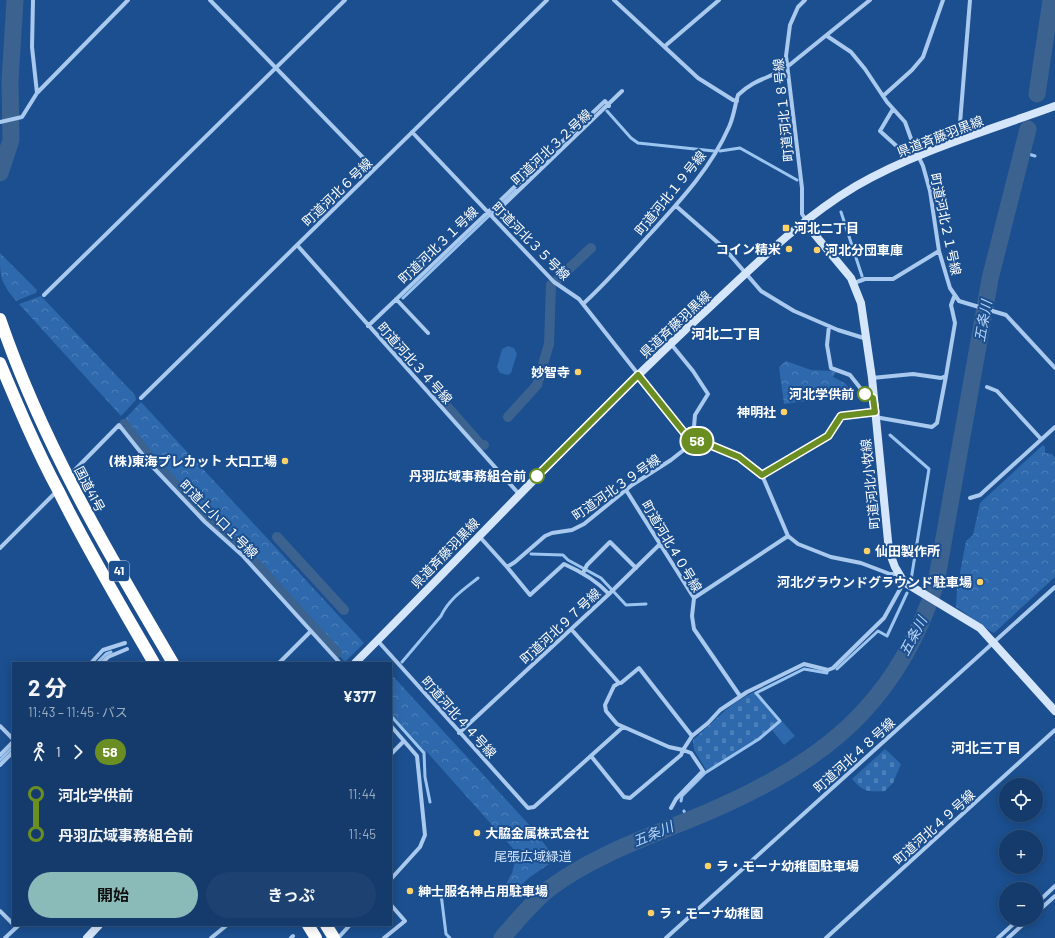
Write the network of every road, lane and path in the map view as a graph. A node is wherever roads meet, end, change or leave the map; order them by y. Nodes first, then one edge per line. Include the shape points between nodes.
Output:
1 (33, 0) edge
2 (128, 0) edge
3 (210, 0) edge
4 (345, 0) edge
5 (547, 0) edge
6 (614, 0) edge
7 (719, 0) edge
8 (805, 0) edge
9 (870, 0) edge
10 (943, 0) edge
11 (970, 0) edge
12 (827, 36) junction
13 (665, 46) junction
14 (787, 66) junction
15 (276, 68) junction
16 (622, 91) dead end
17 (37, 93) junction
18 (883, 96) junction
19 (737, 100) junction
20 (609, 106) junction
21 (1054, 107) edge
22 (893, 109) junction
23 (1, 122) edge
24 (412, 132) junction
25 (961, 141) junction
26 (918, 156) junction
27 (908, 160) junction
28 (374, 169) junction
29 (676, 206) junction
30 (488, 211) junction
31 (492, 216) junction
32 (806, 221) junction
33 (297, 245) junction
34 (939, 251) junction
35 (746, 274) junction
36 (854, 283) junction
37 (44, 295) dead end
38 (954, 297) junction
39 (396, 299) junction
40 (583, 304) junction
41 (0, 319) edge
42 (368, 326) junction
43 (829, 326) junction
44 (428, 333) dead end
45 (867, 340) junction
46 (671, 344) junction
47 (0, 363) edge
48 (1055, 368) edge
49 (638, 375) junction
50 (946, 376) junction
51 (872, 378) junction
52 (987, 387) dead end
53 (141, 398) dead end
54 (873, 398) junction
55 (875, 414) junction
56 (1055, 427) edge
57 (693, 439) junction
58 (1041, 439) junction
59 (762, 475) junction
60 (67, 477) junction
61 (58, 490) junction
62 (626, 490) junction
63 (519, 494) junction
64 (970, 498) dead end
65 (479, 536) junction
66 (788, 536) junction
67 (659, 545) junction
68 (0, 548) edge
69 (507, 567) junction
70 (636, 568) junction
71 (583, 572) junction
72 (898, 574) junction
73 (904, 582) junction
74 (1055, 587) edge
75 (610, 594) junction
76 (694, 598) junction
77 (571, 629) junction
78 (311, 631) junction
79 (377, 640) junction
80 (125, 643) dead end
81 (994, 643) junction
82 (127, 648) dead end
83 (92, 662) edge
84 (103, 662) edge
85 (153, 662) edge
86 (173, 662) edge
87 (280, 662) edge
88 (339, 662) edge
89 (356, 662) edge
90 (618, 682) junction
91 (740, 696) junction
92 (1055, 711) edge
93 (0, 726) edge
94 (624, 726) junction
95 (392, 727) edge
96 (1055, 730) edge
97 (459, 733) junction
98 (692, 736) junction
99 (12, 740) edge
100 (404, 741) junction
101 (12, 742) edge
102 (683, 750) junction
103 (12, 753) edge
104 (392, 753) edge
105 (0, 755) edge
106 (591, 756) junction
107 (0, 765) edge
108 (671, 808) dead end
109 (392, 878) edge
110 (1055, 886) edge
111 (1055, 896) edge
112 (1043, 897) edge
113 (392, 906) edge
114 (1043, 907) edge
115 (0, 911) edge
116 (12, 922) edge
117 (15, 926) edge
118 (98, 926) edge
119 (226, 926) edge
120 (309, 926) edge
121 (327, 926) edge
122 (349, 926) edge
123 (1011, 926) edge
124 (1021, 926) edge
125 (5, 938) edge
126 (87, 938) edge
127 (211, 938) edge
128 (316, 938) edge
129 (334, 938) edge
130 (338, 938) edge
131 (384, 938) edge
132 (666, 938) edge
133 (826, 938) edge
134 (998, 938) edge
135 (1008, 938) edge

1 - 17 street via 32,47
2 - 17 street
3 - 15 street
4 - 15 street
5 - 24 street, 町道河北６号線
6 - 13 street
7 - 13 street
8 - 14 street, 町道河北１８号線 via 798,7 790,25
9 - 12 street, 町道河北１９号線
10 - 18 street via 923,57
11 - 25 street
12 - 14 street, 町道河北１９号線
12 - 18 street, 町道河北２１号線 via 851,52
13 - 19 street via 698,78
14 - 19 street, 町道河北１９号線 via 753,82 738,95
14 - 32 street, 町道河北１８号線 via 802,188 802,214
15 - 28 street
15 - 37 street
16 - 20 street, 町道河北３２号線
17 - 23 street via 22,117
18 - 22 street, 町道河北２１号線
19 - 29 street, 町道河北１９号線 via 730,126 710,163
20 - 30 street, 町道河北３１号線 via 605,101
20 - 31 street, 町道河北３２号線
21 - 25 main road, 県道斉藤羽黒線
22 - 26 street, 町道河北２１号線 via 905,122
22 - 27 street via 880,131
24 - 28 street, 町道河北６号線
24 - 30 street, 町道河北３５号線
25 - 26 main road, 県道斉藤羽黒線
26 - 27 main road, 県道斉藤羽黒線
26 - 34 street, 町道河北２１号線 via 930,191
27 - 32 main road, 県道斉藤羽黒線 via 858,185
28 - 33 street, 町道河北６号線
29 - 35 street via 709,233
29 - 40 street, 町道河北１９号線 via 612,278
30 - 31 street, 町道河北３５号線
30 - 39 street, 町道河北３１号線
31 - 40 street, 町道河北３５号線 via 554,282
32 - 35 main road, 県道斉藤羽黒線
32 - 36 main road, 町道河北小牧線
33 - 42 street, 町道河北３４号線
33 - 53 street, 町道河北６号線
34 - 36 street via 893,279 865,279
34 - 38 street, 町道河北２１号線
35 - 43 street via 756,287 786,308
35 - 46 main road, 県道斉藤羽黒線
36 - 45 main road, 町道河北小牧線 via 861,303
38 - 48 street via 959,302 1001,312 1011,318
38 - 50 street via 951,305 955,323
39 - 42 street, 町道河北３１号線
39 - 44 street
40 - 49 street, 町道河北３５号線
41 - 60 highway, 国道41号 / 41 via 13,356
42 - 63 street, 町道河北３４号線
43 - 45 street
43 - 54 street via 827,345 831,368 850,375 865,394
45 - 51 main road, 町道河北小牧線
46 - 49 main road, 県道斉藤羽黒線
46 - 57 street via 708,394 696,415
47 - 61 highway, 41 via 26,426
49 - 57 street, 町道河北３５号線 via 686,435
49 - 63 main road, 県道斉藤羽黒線
50 - 51 street via 939,378 913,374
50 - 55 street via 937,423 932,427
51 - 54 main road, 町道河北小牧線
52 - 58 street via 997,391
54 - 55 main road, 町道河北小牧線
55 - 59 street via 841,416 828,436
55 - 72 main road, 町道河北小牧線 via 889,551
56 - 58 street
57 - 59 street, 町道河北３５号線 via 739,457
57 - 62 street, 町道河北３９号線 via 690,445 671,460
58 - 64 street via 980,496
59 - 66 street, 町道河北３５号線
60 - 78 street, 町道上小口１号線 via 119,425 156,470 205,522 242,555
60 - 86 highway, 国道41号 / 41 via 106,549
61 - 68 street
61 - 85 highway, 41 via 92,556
62 - 67 street, 町道河北４０号線
62 - 69 street, 町道河北３９号線 via 584,524 572,530 545,536
63 - 65 main road, 県道斉藤羽黒線
65 - 69 street
65 - 79 main road, 県道斉藤羽黒線
66 - 72 street via 798,544 831,557
66 - 76 street
67 - 70 street
67 - 76 street, 町道河北４０号線
69 - 71 street, 町道河北９７号線 via 530,595 564,564
70 - 71 street via 610,542
70 - 75 street
71 - 75 street, 町道河北９７号線
72 - 73 main road, 町道河北小牧線
73 - 81 main road, 町道河北小牧線 via 975,624
73 - 91 street via 884,618 833,668 828,670 804,664
74 - 81 street, 町道河北４８号線
75 - 77 street, 町道河北９７号線
76 - 91 street, 町道河北４０号線 via 694,629
77 - 90 street
77 - 97 street, 町道河北９７号線
78 - 87 street
78 - 88 street, 町道上小口１号線
79 - 89 main road, 県道斉藤羽黒線
79 - 97 street, 町道河北４４号線
80 - 83 street via 104,650
81 - 92 main road, 町道河北小牧線
81 - 132 street, 町道河北４８号線
82 - 84 street
90 - 94 street via 606,705 606,711 617,724
90 - 98 street via 621,683 639,668
91 - 98 street via 720,710
93 - 99 street
94 - 102 street via 669,747
94 - 106 street
95 - 100 street
96 - 133 street, 町道河北４９号線
97 - 106 street, 町道河北４４号線 via 527,807 534,807
98 - 102 street
100 - 104 street
100 - 109 street via 417,756 425,835 420,847
101 - 105 street
102 - 106 street via 681,755 630,798 624,797
102 - 108 street via 691,753 703,771 676,799
103 - 107 street
110 - 112 street
111 - 114 street
113 - 131 street via 405,922
115 - 116 street
117 - 125 street
118 - 126 main road
119 - 127 street
120 - 128 highway
121 - 129 highway
122 - 130 street
123 - 134 street
124 - 135 street

